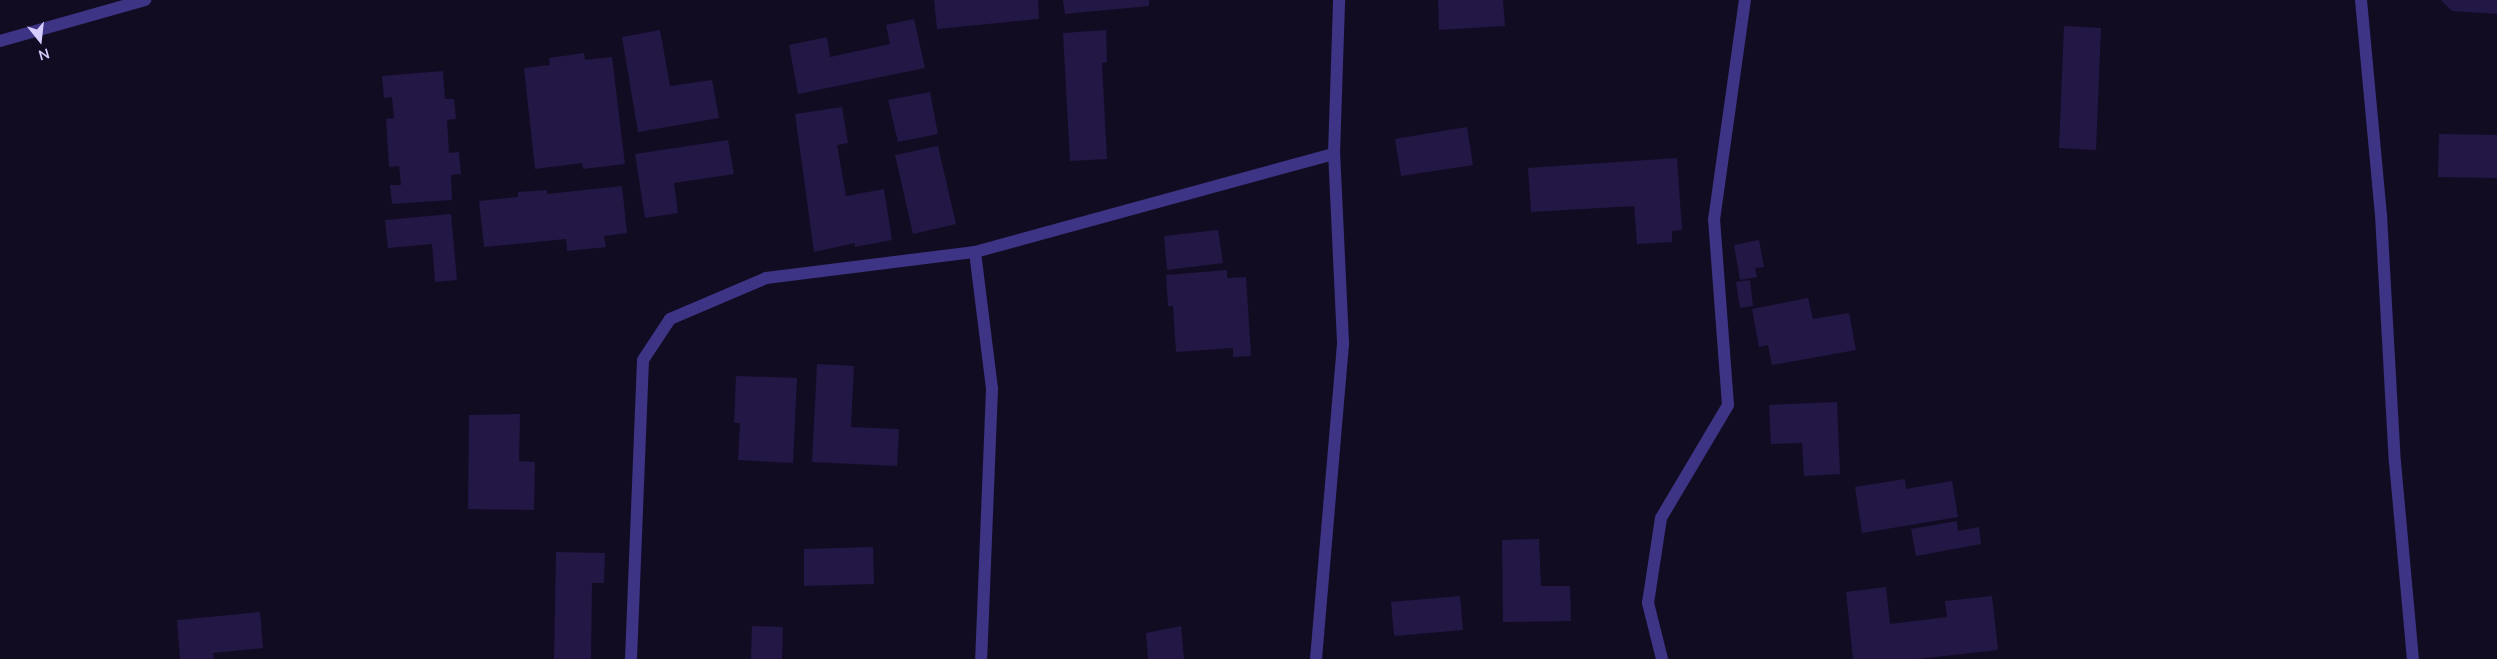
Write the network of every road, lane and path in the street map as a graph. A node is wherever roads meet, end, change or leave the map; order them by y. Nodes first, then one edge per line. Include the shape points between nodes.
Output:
1 (146, 0) edge
2 (1339, 0) edge
3 (1745, 0) edge
4 (2360, 0) edge
5 (0, 41) edge
6 (1334, 154) junction
7 (975, 252) junction
8 (631, 659) edge
9 (981, 659) edge
10 (1316, 659) edge
11 (1662, 659) edge
12 (2412, 659) edge

1 - 5 street
2 - 6 street
3 - 11 street via 1714,220 1728,405 1661,518 1648,603
4 - 12 street via 2381,215
6 - 7 street
6 - 10 street via 1343,342
7 - 8 street via 766,278 670,319 643,360
7 - 9 street via 992,389

